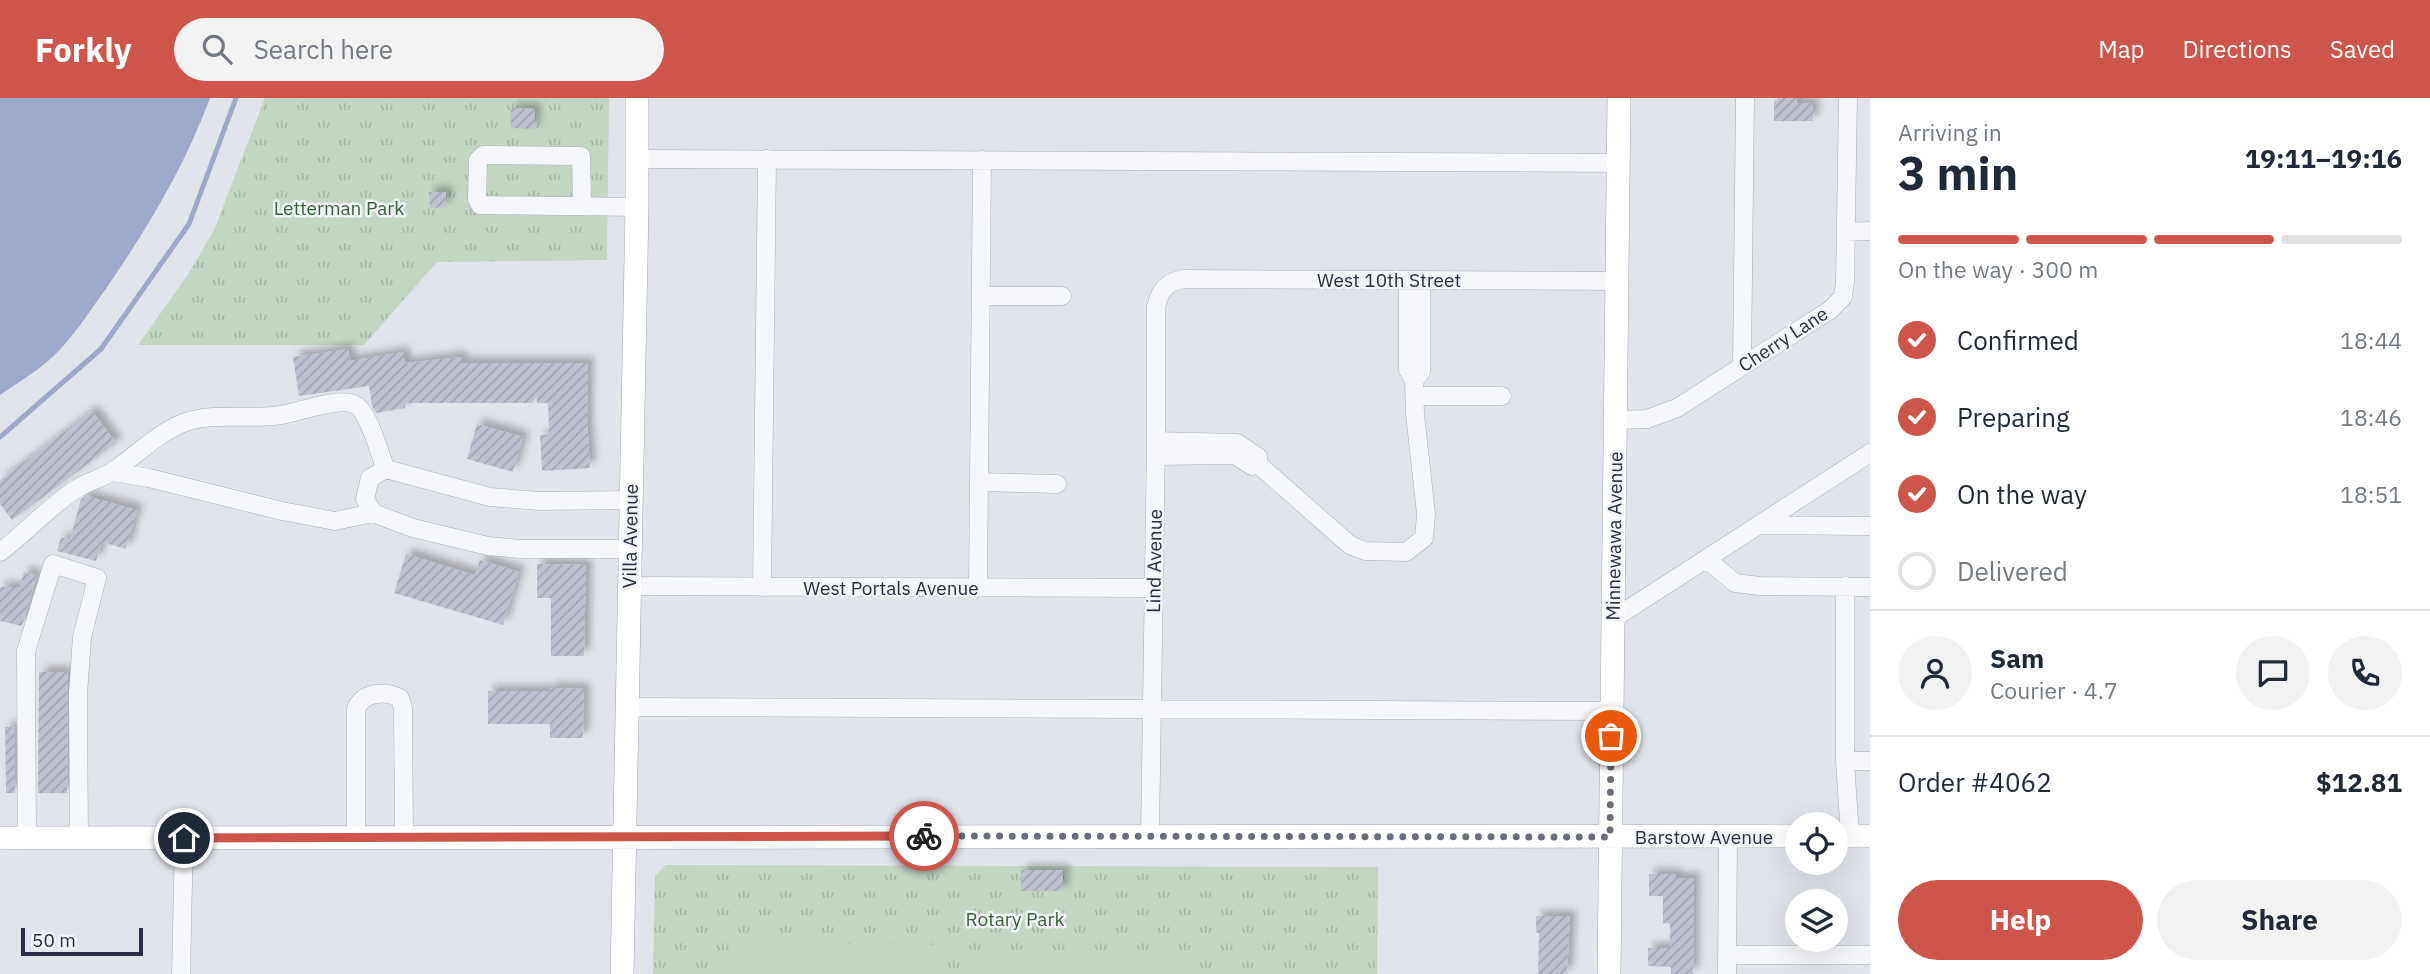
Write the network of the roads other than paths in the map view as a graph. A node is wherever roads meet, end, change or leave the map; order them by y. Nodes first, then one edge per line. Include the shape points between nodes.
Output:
1 (637, 98) edge
2 (1619, 98) edge
3 (1745, 98) edge
4 (1848, 98) edge
5 (637, 159) junction
6 (767, 159) junction
7 (982, 160) junction
8 (1619, 163) junction
9 (582, 206) junction
10 (637, 207) junction
11 (1846, 232) junction
12 (1870, 232) edge
13 (1415, 281) junction
14 (1617, 281) junction
15 (1163, 288) joint
16 (981, 296) junction
17 (1062, 296) dead end
18 (1742, 366) junction
19 (1415, 389) junction
20 (1502, 396) dead end
21 (1616, 420) junction
22 (1156, 449) junction
23 (1870, 453) edge
24 (386, 469) junction
25 (113, 472) junction
26 (979, 482) junction
27 (1057, 484) dead end
28 (631, 500) junction
29 (373, 513) junction
30 (1759, 525) junction
31 (1870, 526) edge
32 (629, 549) junction
33 (0, 552) edge
34 (1706, 559) junction
35 (629, 586) junction
36 (1845, 586) junction
37 (761, 587) junction
38 (1870, 587) edge
39 (978, 588) junction
40 (1154, 588) junction
41 (1613, 619) junction
42 (627, 707) junction
43 (1151, 709) junction
44 (1612, 711) junction
45 (1845, 761) junction
46 (1870, 761) edge
47 (356, 836) junction
48 (404, 836) junction
49 (625, 836) junction
50 (1150, 836) junction
51 (1728, 836) junction
52 (1785, 836) edge
53 (1852, 836) edge
54 (1610, 837) junction
55 (0, 838) edge
56 (27, 838) junction
57 (79, 838) junction
58 (184, 838) junction
59 (1727, 955) junction
60 (1870, 955) edge
61 (181, 974) edge
62 (622, 974) edge
63 (1609, 974) edge
64 (1727, 974) edge

1 - 5 main road, Villa Avenue
2 - 8 main road, Minnewawa Avenue
3 - 18 street
4 - 11 street, Cherry Lane
5 - 6 street
5 - 10 main road, Villa Avenue
6 - 7 street
6 - 37 street
7 - 8 street
7 - 16 street
8 - 14 main road, Minnewawa Avenue
9 - 9 street via 480,205 478,160 483,155 581,156
9 - 10 street
10 - 28 main road, Villa Avenue
11 - 12 street
11 - 18 street, Cherry Lane via 1843,298
13 - 14 street, West 10th Street
13 - 15 street, West 10th Street via 1184,279
13 - 19 street via 1421,372
14 - 21 main road, Minnewawa Avenue
15 - 22 street, Lind Avenue via 1156,307
16 - 17 street
16 - 26 street
18 - 21 street, Cherry Lane via 1663,415
19 - 20 street
19 - 22 street via 1426,514 1424,538 1406,552 1365,551 1350,545 1259,465 1250,467 1235,456
21 - 41 main road, Minnewawa Avenue
22 - 40 street, Lind Avenue
23 - 30 street
24 - 25 street via 362,409 340,402 265,418 187,422 166,431
24 - 28 street via 490,497
24 - 29 street via 370,478 365,499
25 - 29 street via 335,521
25 - 33 street via 78,488
26 - 27 street
26 - 39 street
28 - 32 main road, Villa Avenue
29 - 32 street via 412,528 488,546
30 - 31 street
30 - 34 street
32 - 35 main road, Villa Avenue
34 - 36 street via 1735,583
34 - 41 street
35 - 37 street, West Portals Avenue
35 - 42 main road, Villa Avenue
36 - 38 street
36 - 45 street
37 - 39 street, West Portals Avenue
39 - 40 street, West Portals Avenue
40 - 43 street, Lind Avenue
41 - 44 main road, Minnewawa Avenue
42 - 43 street
42 - 49 main road, Villa Avenue
43 - 44 street
43 - 50 street, Lind Avenue
44 - 54 main road, Minnewawa Avenue
45 - 46 street
45 - 53 street
47 - 48 main road, Barstow Avenue
47 - 48 street via 356,709 367,695 393,695 400,698 403,708
47 - 58 main road, Barstow Avenue
48 - 49 main road, Barstow Avenue
49 - 50 main road, Barstow Avenue
49 - 62 main road, Villa Avenue
50 - 54 main road, Barstow Avenue
51 - 52 main road, Barstow Avenue
51 - 54 main road, Barstow Avenue
51 - 59 street
54 - 63 main road, Minnewawa Avenue
55 - 56 main road, Barstow Avenue
56 - 57 main road, Barstow Avenue
56 - 57 street via 26,650 53,565 97,578 82,637 79,671
57 - 58 main road, Barstow Avenue
58 - 61 street
59 - 60 street
59 - 64 street

